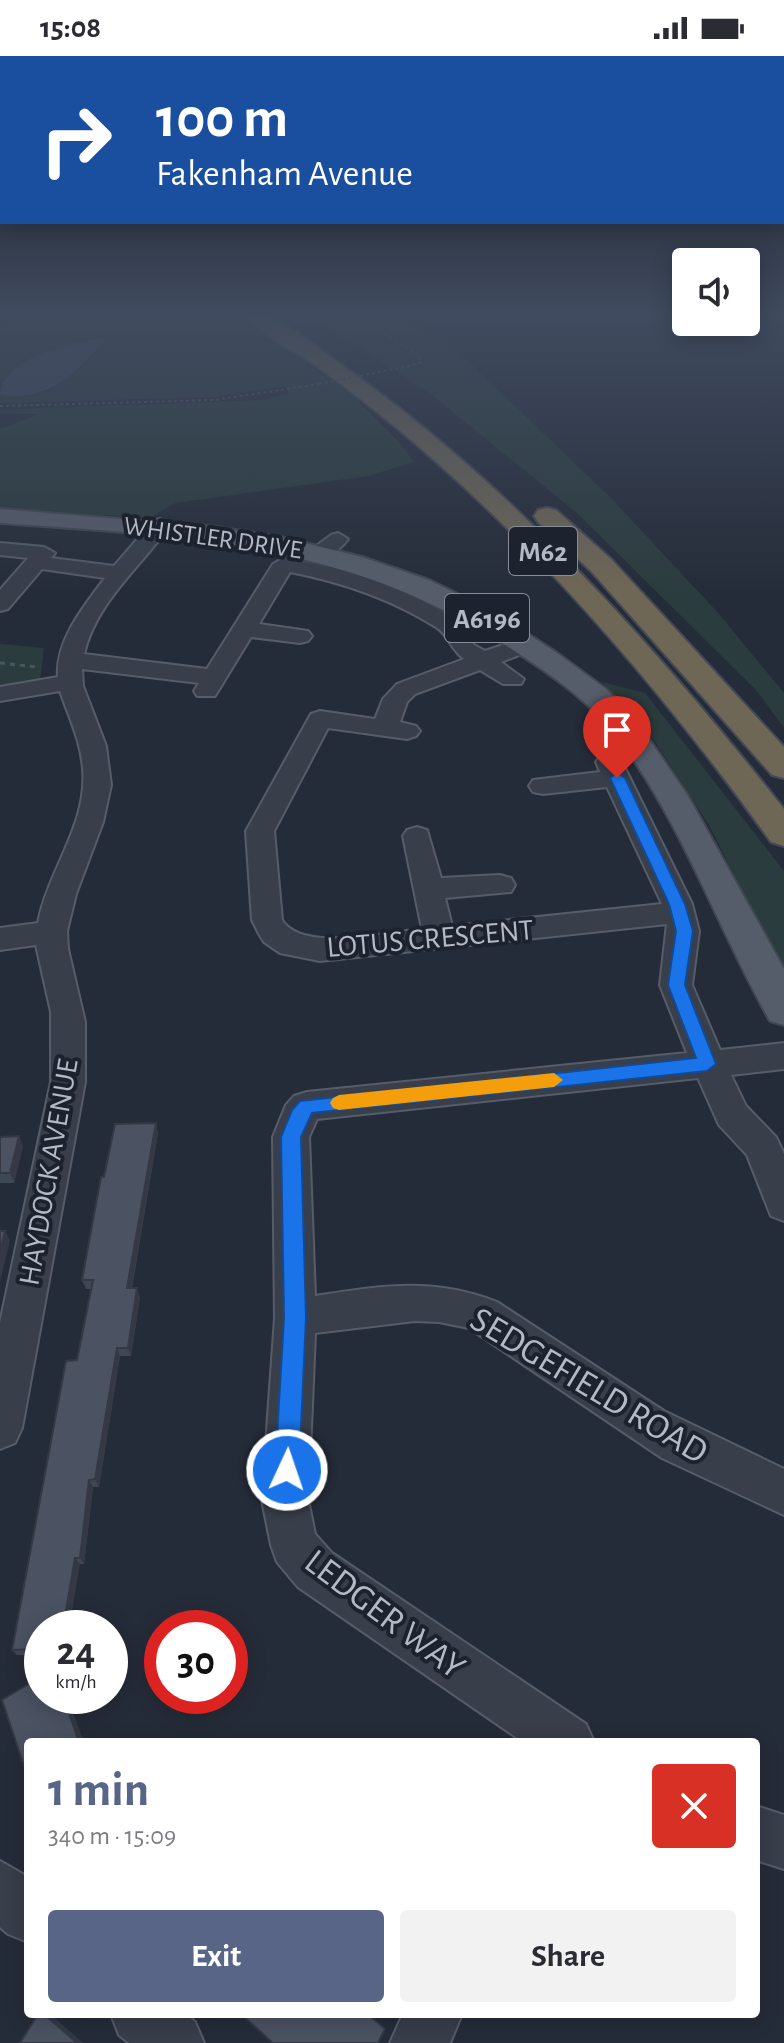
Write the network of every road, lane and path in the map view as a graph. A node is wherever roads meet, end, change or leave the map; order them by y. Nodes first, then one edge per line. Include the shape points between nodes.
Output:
1 (385, 409) edge
2 (423, 409) edge
3 (0, 516) edge
4 (160, 525) junction
5 (0, 549) edge
6 (32, 567) junction
7 (0, 568) edge
8 (122, 574) junction
9 (0, 604) edge
10 (244, 629) junction
11 (309, 637) dead end
12 (527, 644) junction
13 (481, 661) junction
14 (70, 671) junction
15 (512, 679) dead end
16 (0, 694) edge
17 (784, 768) edge
18 (543, 786) dead end
19 (784, 834) edge
20 (417, 836) dead end
21 (500, 885) dead end
22 (429, 889) junction
23 (677, 913) junction
24 (51, 932) junction
25 (439, 938) junction
26 (0, 939) edge
27 (784, 1010) edge
28 (784, 1056) edge
29 (707, 1064) junction
30 (784, 1205) edge
31 (12, 1310) edge
32 (295, 1318) junction
33 (0, 1428) edge
34 (784, 1492) edge
35 (560, 1738) edge
36 (760, 1834) edge
37 (784, 1842) edge
38 (0, 1889) edge
39 (24, 1910) edge
40 (431, 2018) edge
41 (420, 2043) edge

1 - 19 highway, M62 via 471,479 562,571 738,770
2 - 17 highway, M62 via 601,565
3 - 4 main road, WHISTLER DRIVE / A6196
4 - 8 street
4 - 12 main road, WHISTLER DRIVE / A6196 via 328,546 449,599
5 - 6 street via 44,553
6 - 7 street
6 - 8 street
6 - 9 street
8 - 14 street via 82,626
10 - 11 street
10 - 13 street via 284,564 292,565 343,576 401,599 448,624 460,644
10 - 14 street via 210,684
12 - 13 street
12 - 27 main road, WHISTLER DRIVE / A6196 via 620,719 652,761
13 - 15 street
13 - 25 street, LOTUS CRESCENT via 406,689 395,699 396,730 320,719 260,831 267,920 291,945 320,950
14 - 16 street
14 - 24 street, HAYDOCK AVENUE via 95,747 97,785 93,813
18 - 23 street via 613,770
20 - 22 street
21 - 22 street
22 - 25 street
23 - 25 street, LOTUS CRESCENT
23 - 29 street via 684,931 676,985
24 - 26 street
24 - 31 street, HAYDOCK AVENUE via 68,1014 68,1082
28 - 29 street
29 - 30 street via 732,1115 763,1147
29 - 32 street, LEDGER WAY via 307,1106 291,1137
31 - 33 street, HAYDOCK AVENUE
32 - 34 street, SEDGEFIELD ROAD via 428,1301 463,1306 668,1437
32 - 35 street, LEDGER WAY via 285,1500 294,1545 315,1570
36 - 37 street
38 - 39 street
40 - 41 street

